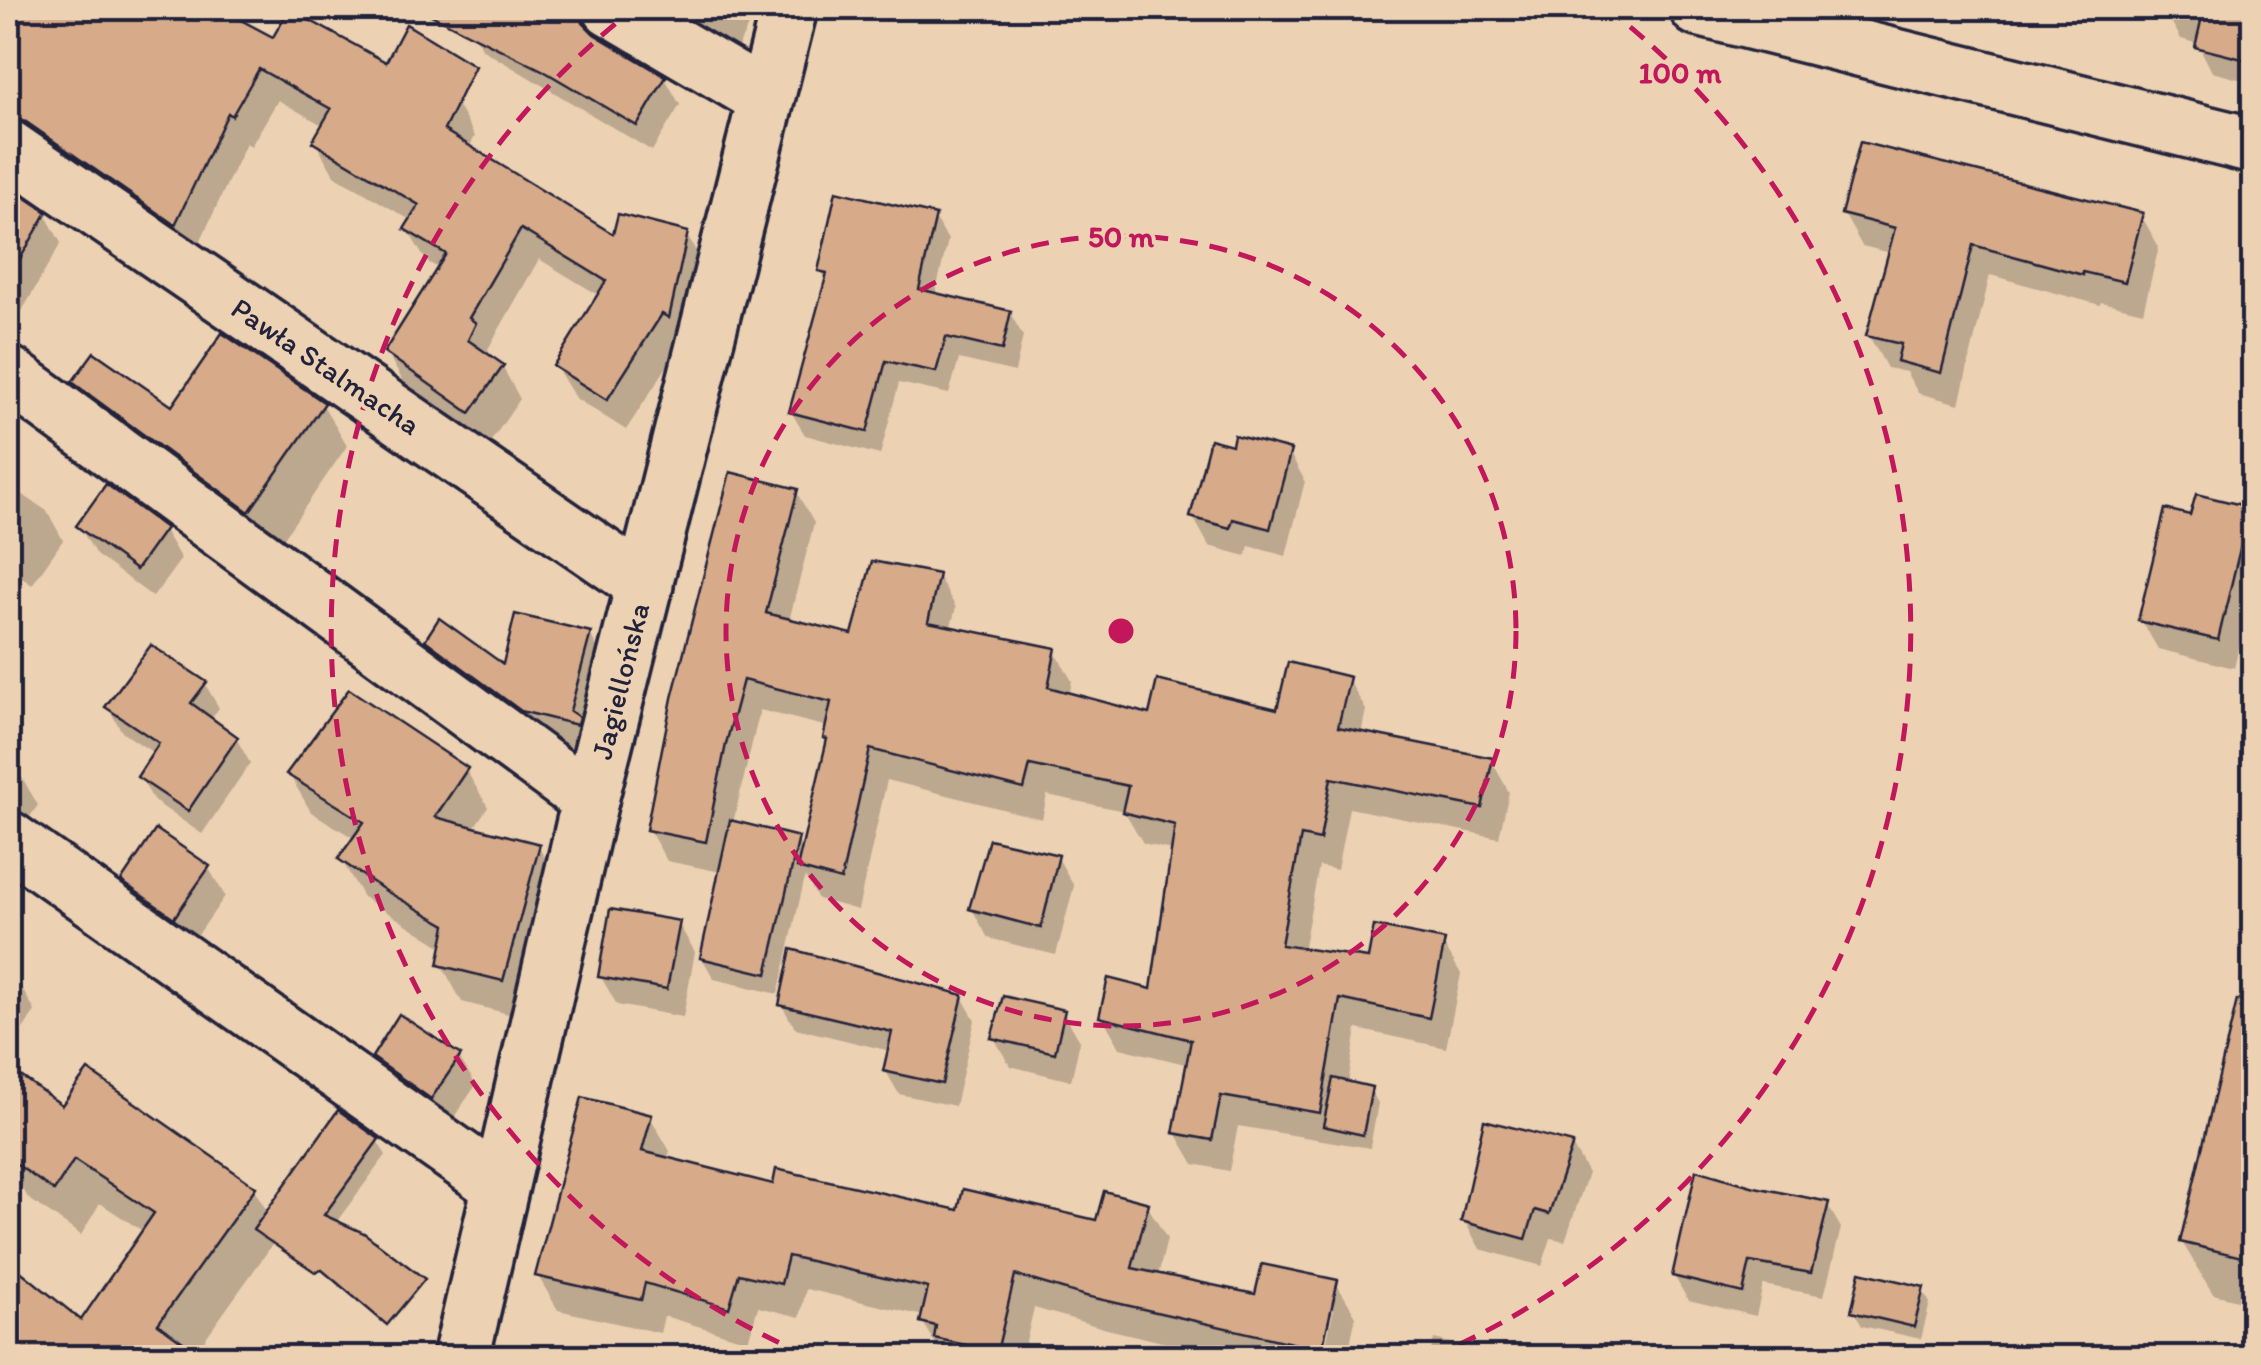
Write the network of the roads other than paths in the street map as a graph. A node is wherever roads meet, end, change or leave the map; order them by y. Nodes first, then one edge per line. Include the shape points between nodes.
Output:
1 (611, 8) edge
2 (789, 8) edge
3 (1698, 8) edge
4 (1774, 17) edge
5 (765, 98) junction
6 (2254, 146) edge
7 (8, 148) edge
8 (8, 374) edge
9 (645, 585) junction
10 (590, 800) junction
11 (8, 839) edge
12 (500, 1186) junction
13 (461, 1358) edge

1 - 5 street
2 - 5 street, Jagiellońska
3 - 4 street
4 - 6 street
5 - 9 street, Jagiellońska
7 - 9 street, Pawła Stalmacha
8 - 10 street
9 - 10 street, Jagiellońska
10 - 12 street, Jagiellońska
11 - 12 street
12 - 13 street, Jagiellońska

